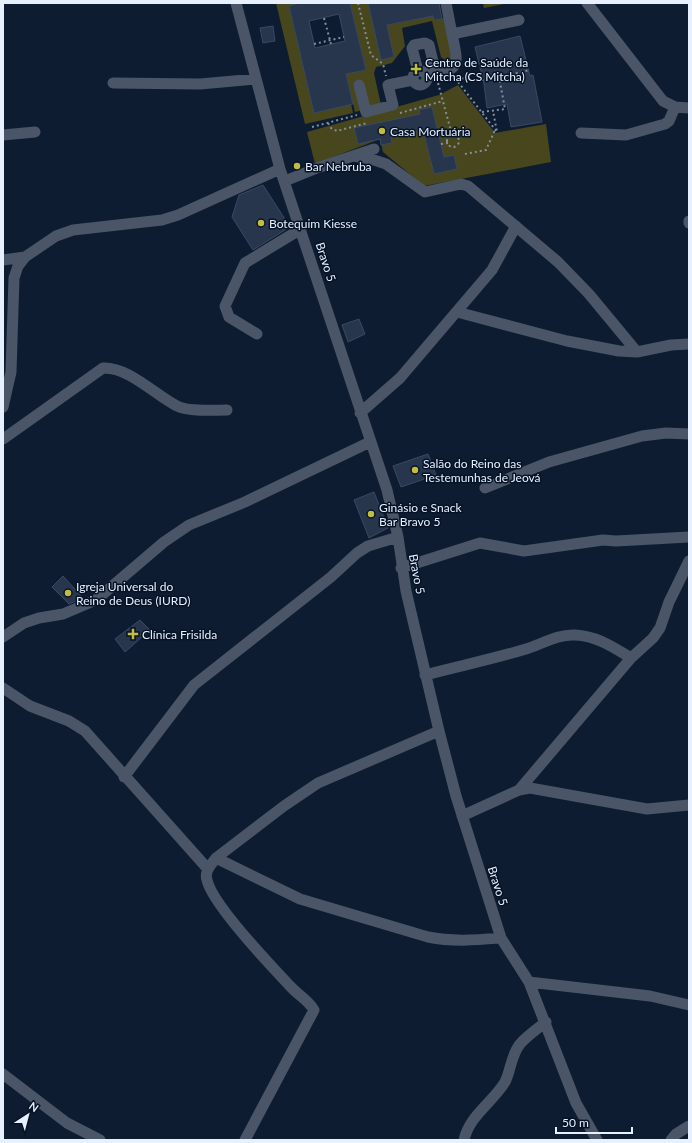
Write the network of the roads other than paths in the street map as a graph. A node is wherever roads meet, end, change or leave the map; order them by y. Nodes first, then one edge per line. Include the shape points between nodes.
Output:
1 (236, 3) edge
2 (446, 3) edge
3 (587, 3) edge
4 (519, 20) dead end
5 (452, 34) junction
6 (256, 79) junction
7 (113, 83) dead end
8 (359, 85) dead end
9 (675, 107) junction
10 (689, 108) edge
11 (35, 132) dead end
12 (581, 133) dead end
13 (3, 135) edge
14 (374, 149) dead end
15 (353, 156) junction
16 (280, 169) junction
17 (285, 181) junction
18 (516, 226) junction
19 (301, 228) junction
20 (25, 257) junction
21 (3, 260) edge
22 (457, 312) junction
23 (257, 334) dead end
24 (689, 344) edge
25 (637, 352) junction
26 (3, 407) edge
27 (226, 410) dead end
28 (360, 413) junction
29 (689, 434) edge
30 (3, 439) edge
31 (370, 442) junction
32 (485, 488) dead end
33 (398, 537) junction
34 (689, 537) edge
35 (689, 561) edge
36 (401, 568) junction
37 (3, 637) edge
38 (631, 658) junction
39 (425, 675) junction
40 (3, 688) edge
41 (439, 731) junction
42 (124, 777) junction
43 (519, 790) junction
44 (689, 805) edge
45 (462, 816) junction
46 (216, 858) junction
47 (207, 868) junction
48 (501, 938) junction
49 (529, 982) junction
50 (689, 1004) edge
51 (546, 1022) junction
52 (3, 1074) edge
53 (689, 1126) edge
54 (100, 1140) edge
55 (245, 1140) edge
56 (464, 1140) edge
57 (597, 1140) edge
58 (670, 1140) edge

1 - 6 street, Bravo 5
2 - 5 street
3 - 9 street via 663,101
4 - 5 street
5 - 8 street via 457,56 456,64 449,71 388,85 393,105 366,112
6 - 7 street via 200,84
6 - 16 street, Bravo 5
9 - 10 street
9 - 12 street via 665,124 626,135
11 - 13 street
14 - 15 street
15 - 17 street
15 - 18 street via 386,164 425,192 461,184 468,186
16 - 17 street, Bravo 5
16 - 20 street via 178,215 162,220 73,230 56,236
17 - 19 street, Bravo 5
18 - 22 street via 492,270
18 - 25 street via 558,262 589,294
19 - 23 street via 245,263 225,306 229,316
19 - 28 street, Bravo 5
20 - 21 street
20 - 26 street via 18,266 14,278 11,372
22 - 25 street via 567,341
22 - 28 street via 400,378
24 - 25 street
27 - 30 street via 178,407 122,371 103,368
28 - 31 street, Bravo 5
29 - 32 street via 642,436 549,462
31 - 33 street, Bravo 5 via 387,490
31 - 37 street via 245,502 189,525 164,542 96,600 63,614 24,623
33 - 36 street, Bravo 5
33 - 42 street via 368,546 357,553 331,577 194,684
34 - 36 street via 603,540 524,551 480,543
35 - 38 street via 660,628
36 - 39 street, Bravo 5
38 - 39 street via 594,638 559,636 527,649
38 - 43 street
39 - 41 street, Bravo 5
40 - 42 street via 30,706 78,725
41 - 45 street, Bravo 5
41 - 46 street via 300,793
42 - 47 street
43 - 44 street via 541,789 647,809
43 - 45 street
45 - 48 street, Bravo 5
46 - 47 street
46 - 48 street via 300,899 428,937 465,941
47 - 55 street via 206,879 223,907 274,969 310,1003 314,1010
48 - 49 street, Bravo 5
49 - 50 street via 650,996
49 - 51 street, Bravo 5
51 - 56 street via 519,1045 504,1082 471,1123
51 - 57 street, Bravo 5 via 576,1103
52 - 54 street via 67,1123
53 - 58 street

